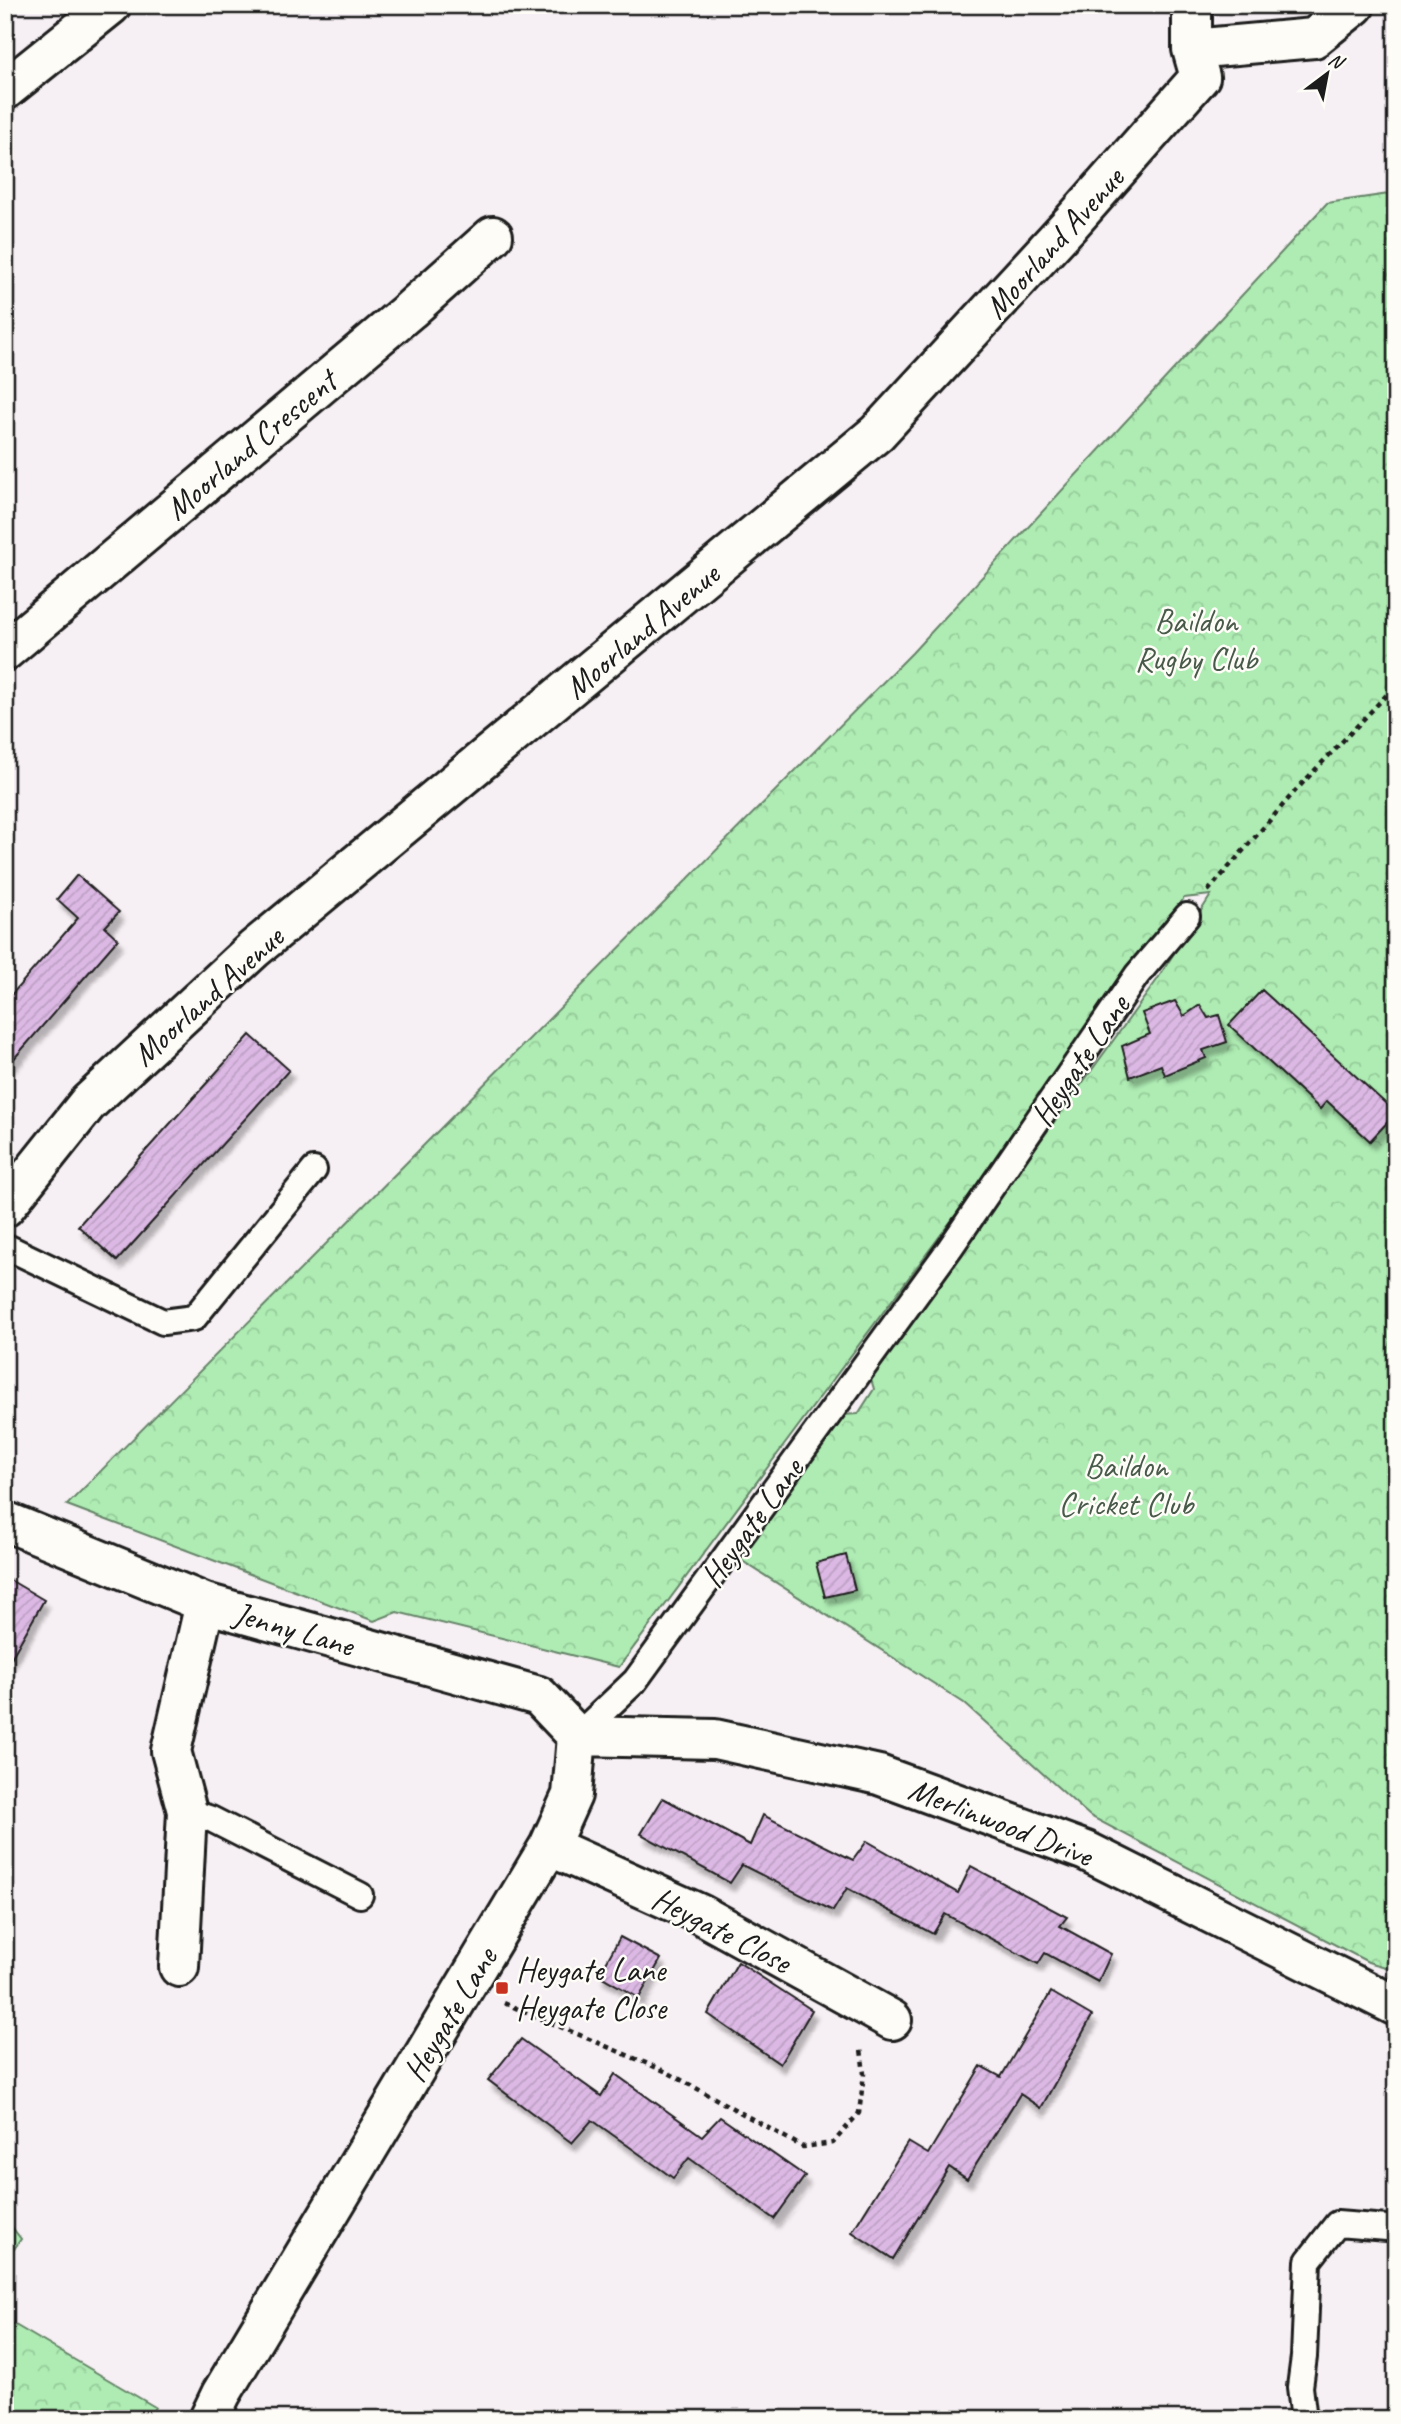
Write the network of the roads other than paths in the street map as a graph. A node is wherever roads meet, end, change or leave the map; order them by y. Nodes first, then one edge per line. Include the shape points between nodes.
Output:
1 (111, 5) edge
2 (1192, 5) edge
3 (1355, 5) edge
4 (1192, 49) junction
5 (5, 90) edge
6 (493, 236) dead end
7 (5, 650) edge
8 (1187, 916) road end
9 (314, 1170) dead end
10 (5, 1207) edge
11 (5, 1246) edge
12 (5, 1521) edge
13 (205, 1603) junction
14 (576, 1736) junction
15 (187, 1811) junction
16 (549, 1846) junction
17 (360, 1895) dead end
18 (179, 1967) dead end
19 (1396, 2006) edge
20 (892, 2020) dead end
21 (1387, 2228) dead end
22 (209, 2419) edge
23 (1304, 2419) edge

1 - 5 street
2 - 4 street, Moorland Avenue
3 - 4 street via 1314,38
4 - 10 street, Moorland Avenue via 1200,77 877,433 254,949 88,1103
6 - 7 street, Moorland Crescent
8 - 14 lane, Heygate Lane via 1137,975 950,1248 635,1681
9 - 11 lane via 194,1318 163,1322
12 - 13 street, Jenny Lane
13 - 14 street, Jenny Lane via 539,1696
13 - 15 street via 171,1751
14 - 16 street, Heygate Lane via 572,1795
14 - 19 street, Merlinwood Drive via 715,1739 879,1775 1086,1851
15 - 17 lane
15 - 18 street
16 - 20 street, Heygate Close via 701,1914
16 - 22 street, Heygate Lane
21 - 23 lane via 1337,2224 1308,2261 1300,2387

